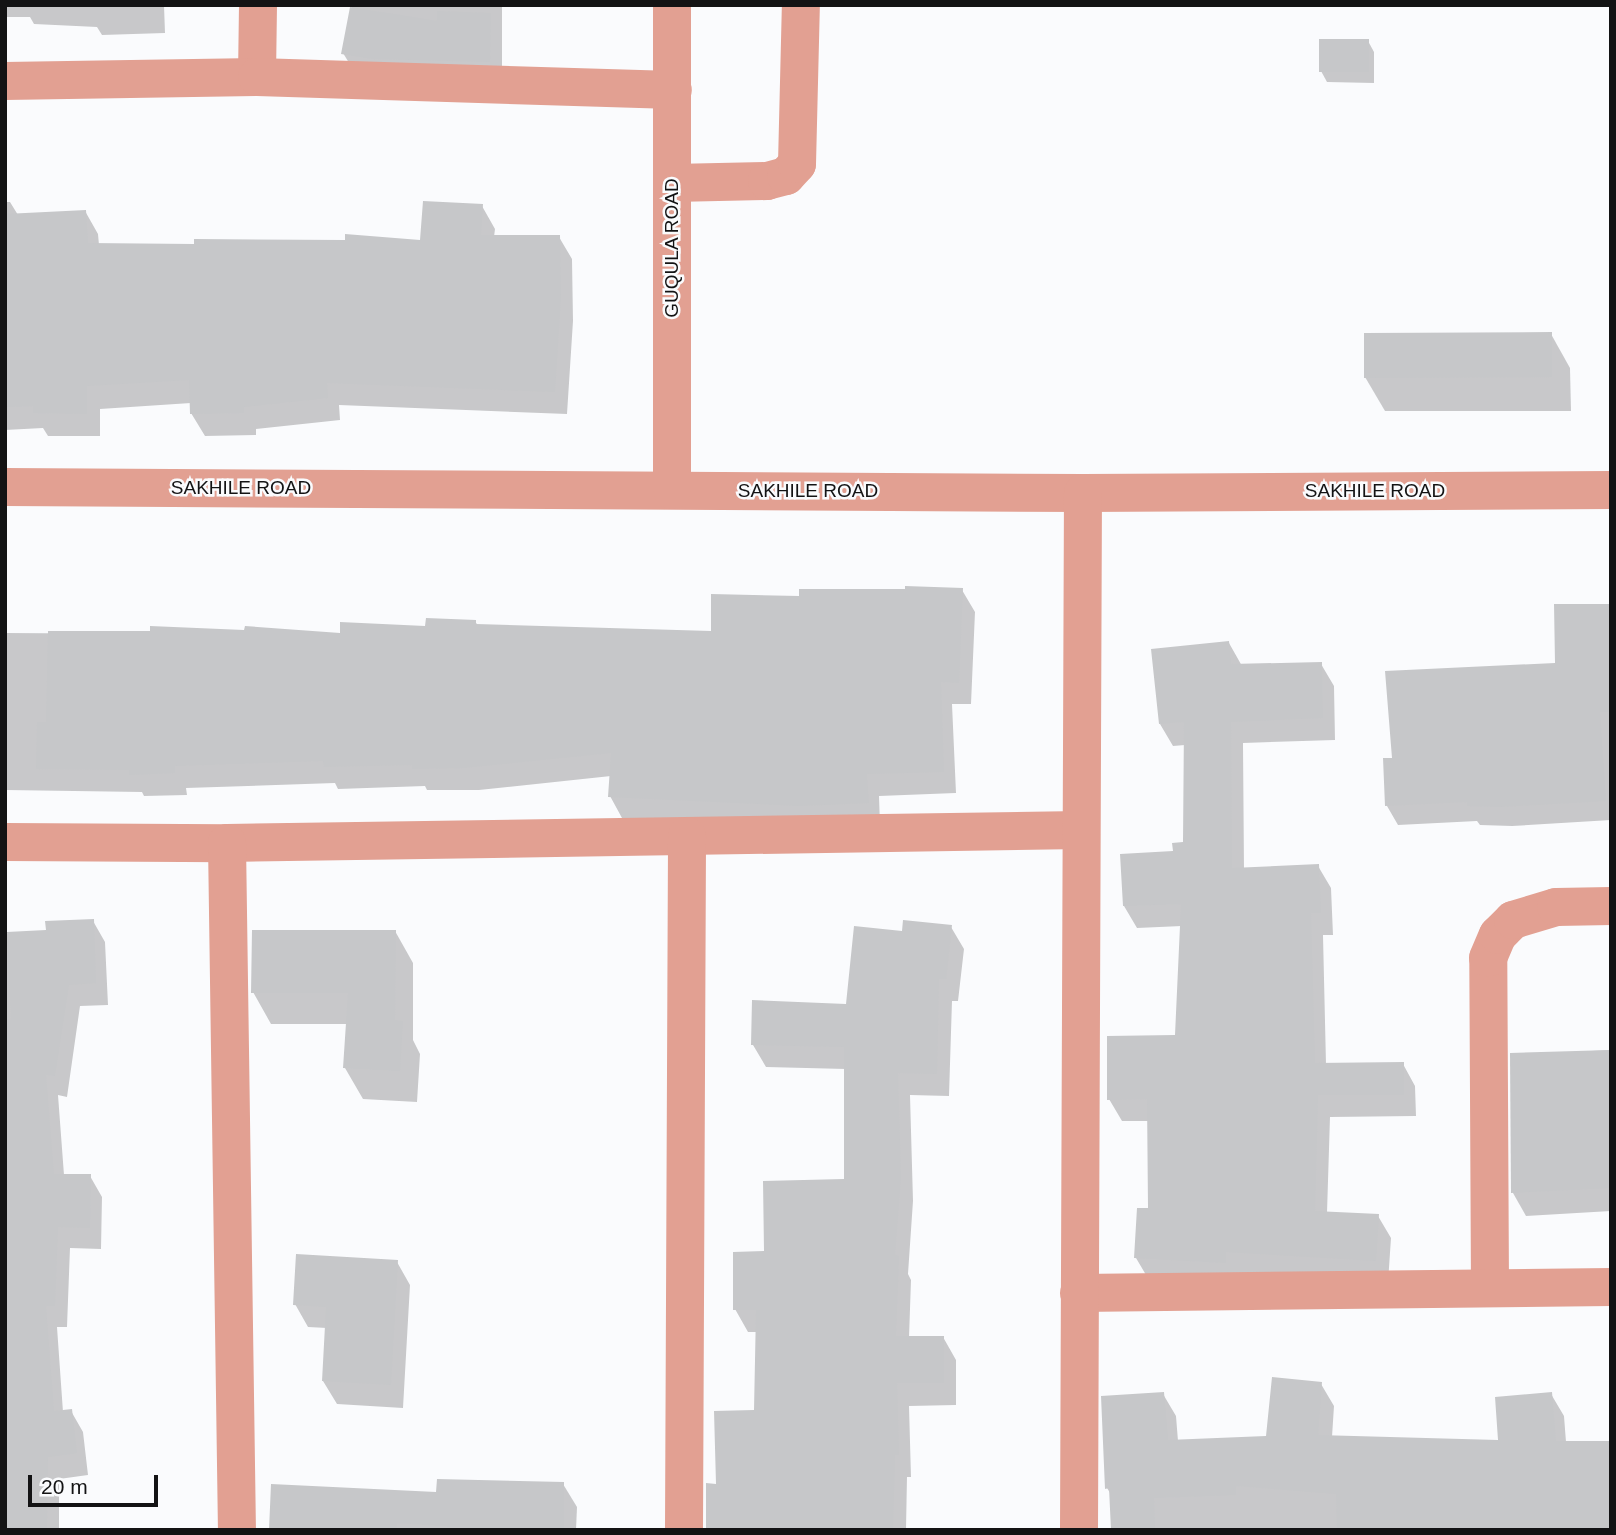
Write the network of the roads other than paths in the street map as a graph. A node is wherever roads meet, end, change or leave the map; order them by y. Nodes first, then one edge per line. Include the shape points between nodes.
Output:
1 (258, 5) edge
2 (672, 5) edge
3 (801, 5) edge
4 (257, 77) junction
5 (5, 81) edge
6 (673, 90) junction
7 (673, 183) junction
8 (5, 488) edge
9 (672, 490) junction
10 (1611, 490) edge
11 (1083, 493) junction
12 (1082, 830) junction
13 (687, 836) junction
14 (5, 842) edge
15 (226, 843) junction
16 (1611, 906) edge
17 (1490, 1286) junction
18 (1611, 1287) edge
19 (1079, 1293) junction
20 (237, 1530) edge
21 (684, 1530) edge
22 (1079, 1530) edge

1 - 4 street
2 - 6 street, GUQULA ROAD
3 - 7 street via 797,164 786,176 767,181
4 - 5 street
4 - 6 street
6 - 7 street, GUQULA ROAD
7 - 9 street, GUQULA ROAD
8 - 9 street, SAKHILE ROAD
9 - 11 street, SAKHILE ROAD
10 - 11 street, SAKHILE ROAD
11 - 12 street
12 - 13 street
12 - 19 street
13 - 15 street
13 - 21 street
14 - 15 street
15 - 20 street
16 - 17 street via 1556,906 1513,920 1498,935 1488,958
17 - 18 street
17 - 19 street
19 - 22 street

